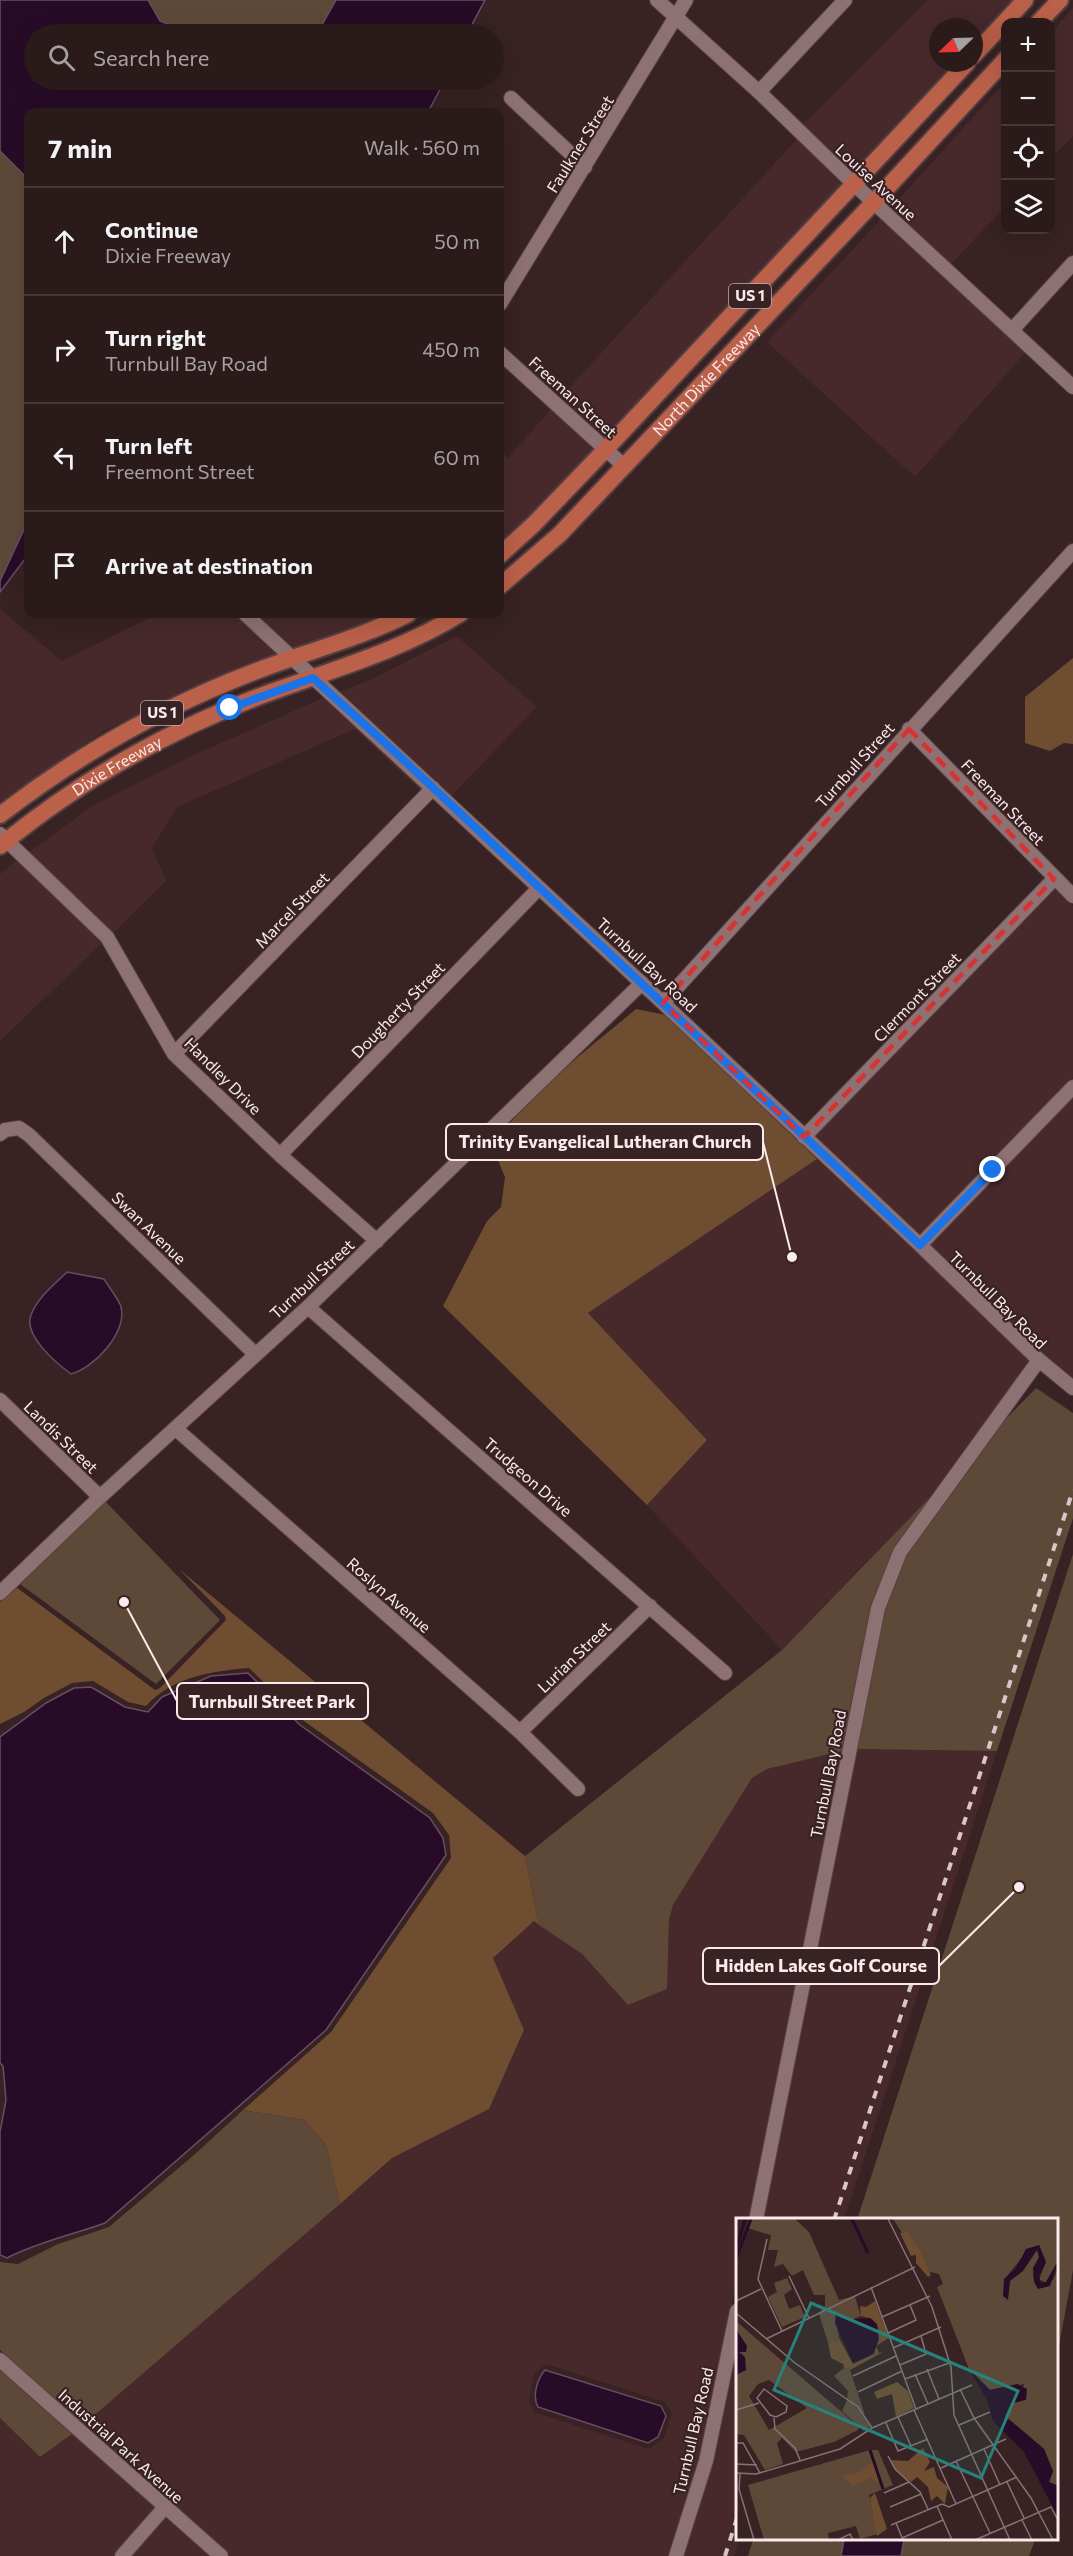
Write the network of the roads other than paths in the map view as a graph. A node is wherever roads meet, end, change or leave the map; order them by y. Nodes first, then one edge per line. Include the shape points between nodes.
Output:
1 (657, 0) edge
2 (686, 0) edge
3 (844, 0) edge
4 (1025, 0) edge
5 (1059, 0) edge
6 (676, 17) junction
7 (1043, 18) edge
8 (983, 46) edge
9 (1001, 63) edge
10 (959, 72) edge
11 (759, 92) junction
12 (511, 98) dead end
13 (585, 167) junction
14 (855, 185) junction
15 (873, 202) junction
16 (1073, 263) edge
17 (504, 298) edge
18 (1012, 330) junction
19 (504, 357) edge
20 (1073, 387) edge
21 (606, 448) junction
22 (624, 466) junction
23 (504, 551) edge
24 (1073, 551) edge
25 (504, 583) edge
26 (248, 618) edge
27 (399, 618) edge
28 (453, 618) edge
29 (292, 658) junction
30 (313, 678) junction
31 (909, 729) junction
32 (433, 788) junction
33 (0, 814) edge
34 (2, 840) edge
35 (1054, 879) junction
36 (539, 888) junction
37 (1073, 896) edge
38 (642, 983) junction
39 (663, 1002) junction
40 (174, 1054) junction
41 (1073, 1087) edge
42 (0, 1134) edge
43 (804, 1137) junction
44 (280, 1155) junction
45 (377, 1241) junction
46 (920, 1245) junction
47 (308, 1306) junction
48 (254, 1353) junction
49 (1039, 1360) junction
50 (1073, 1388) edge
51 (0, 1400) edge
52 (176, 1429) junction
53 (100, 1497) junction
54 (0, 1593) edge
55 (650, 1606) junction
56 (725, 1673) dead end
57 (520, 1732) junction
58 (578, 1789) dead end
59 (756, 2218) edge
60 (736, 2317) edge
61 (0, 2360) edge
62 (165, 2507) junction
63 (122, 2556) edge
64 (221, 2556) edge
65 (676, 2556) edge

1 - 6 street, Louise Avenue
2 - 6 street, Faulkner Street
3 - 11 street
4 - 8 main road
5 - 7 main road
6 - 11 street, Louise Avenue
6 - 13 street, Faulkner Street
9 - 15 main road, North Dixie Freeway / US 1
10 - 14 main road, North Dixie Freeway / US 1
11 - 14 street, Louise Avenue
12 - 13 street
13 - 17 street, Faulkner Street
14 - 15 street, Louise Avenue
14 - 21 main road, North Dixie Freeway / US 1
15 - 18 street, Louise Avenue
15 - 22 main road, North Dixie Freeway / US 1
16 - 18 street
18 - 20 street, Louise Avenue
19 - 21 street, Freeman Street
21 - 22 street, Freeman Street
21 - 23 main road, North Dixie Freeway / US 1
22 - 25 main road, North Dixie Freeway / US 1 via 554,540
24 - 31 street, Turnbull Street
26 - 29 street, Turnbull Bay Road
27 - 29 main road, US 1
28 - 30 main road, US 1 via 390,651
29 - 30 street, Turnbull Bay Road
29 - 33 main road, Dixie Freeway / US 1 via 138,724 69,765
30 - 32 street, Turnbull Bay Road
30 - 34 main road, Dixie Freeway / US 1 via 230,708 160,741
31 - 35 street, Freeman Street
31 - 39 street, Turnbull Street
32 - 36 street, Turnbull Bay Road
32 - 40 street, Marcel Street
34 - 40 street, Handley Drive via 107,937
35 - 37 street, Freeman Street
35 - 43 street, Clermont Street
36 - 38 street, Turnbull Bay Road
36 - 44 street, Dougherty Street
38 - 39 street, Turnbull Bay Road
38 - 45 street, Turnbull Street
39 - 43 street, Turnbull Bay Road
40 - 44 street, Handley Drive
41 - 46 street
42 - 48 street, Swan Avenue via 19,1128
43 - 46 street, Turnbull Bay Road
44 - 45 street, Handley Drive
45 - 47 street, Turnbull Street
46 - 49 street, Turnbull Bay Road
47 - 48 street, Turnbull Street
47 - 55 street, Trudgeon Drive
48 - 52 street, Turnbull Street
49 - 50 street
49 - 59 street, Turnbull Bay Road via 900,1552 878,1608
51 - 53 street, Landis Street
52 - 53 street, Turnbull Street
52 - 57 street, Roslyn Avenue
53 - 54 street, Turnbull Street
55 - 56 street, Trudgeon Drive
55 - 57 street, Lurian Street
57 - 58 street, Roslyn Avenue
60 - 65 street, Turnbull Bay Road via 706,2461
61 - 62 street, Industrial Park Avenue
62 - 63 street
62 - 64 street, Industrial Park Avenue

